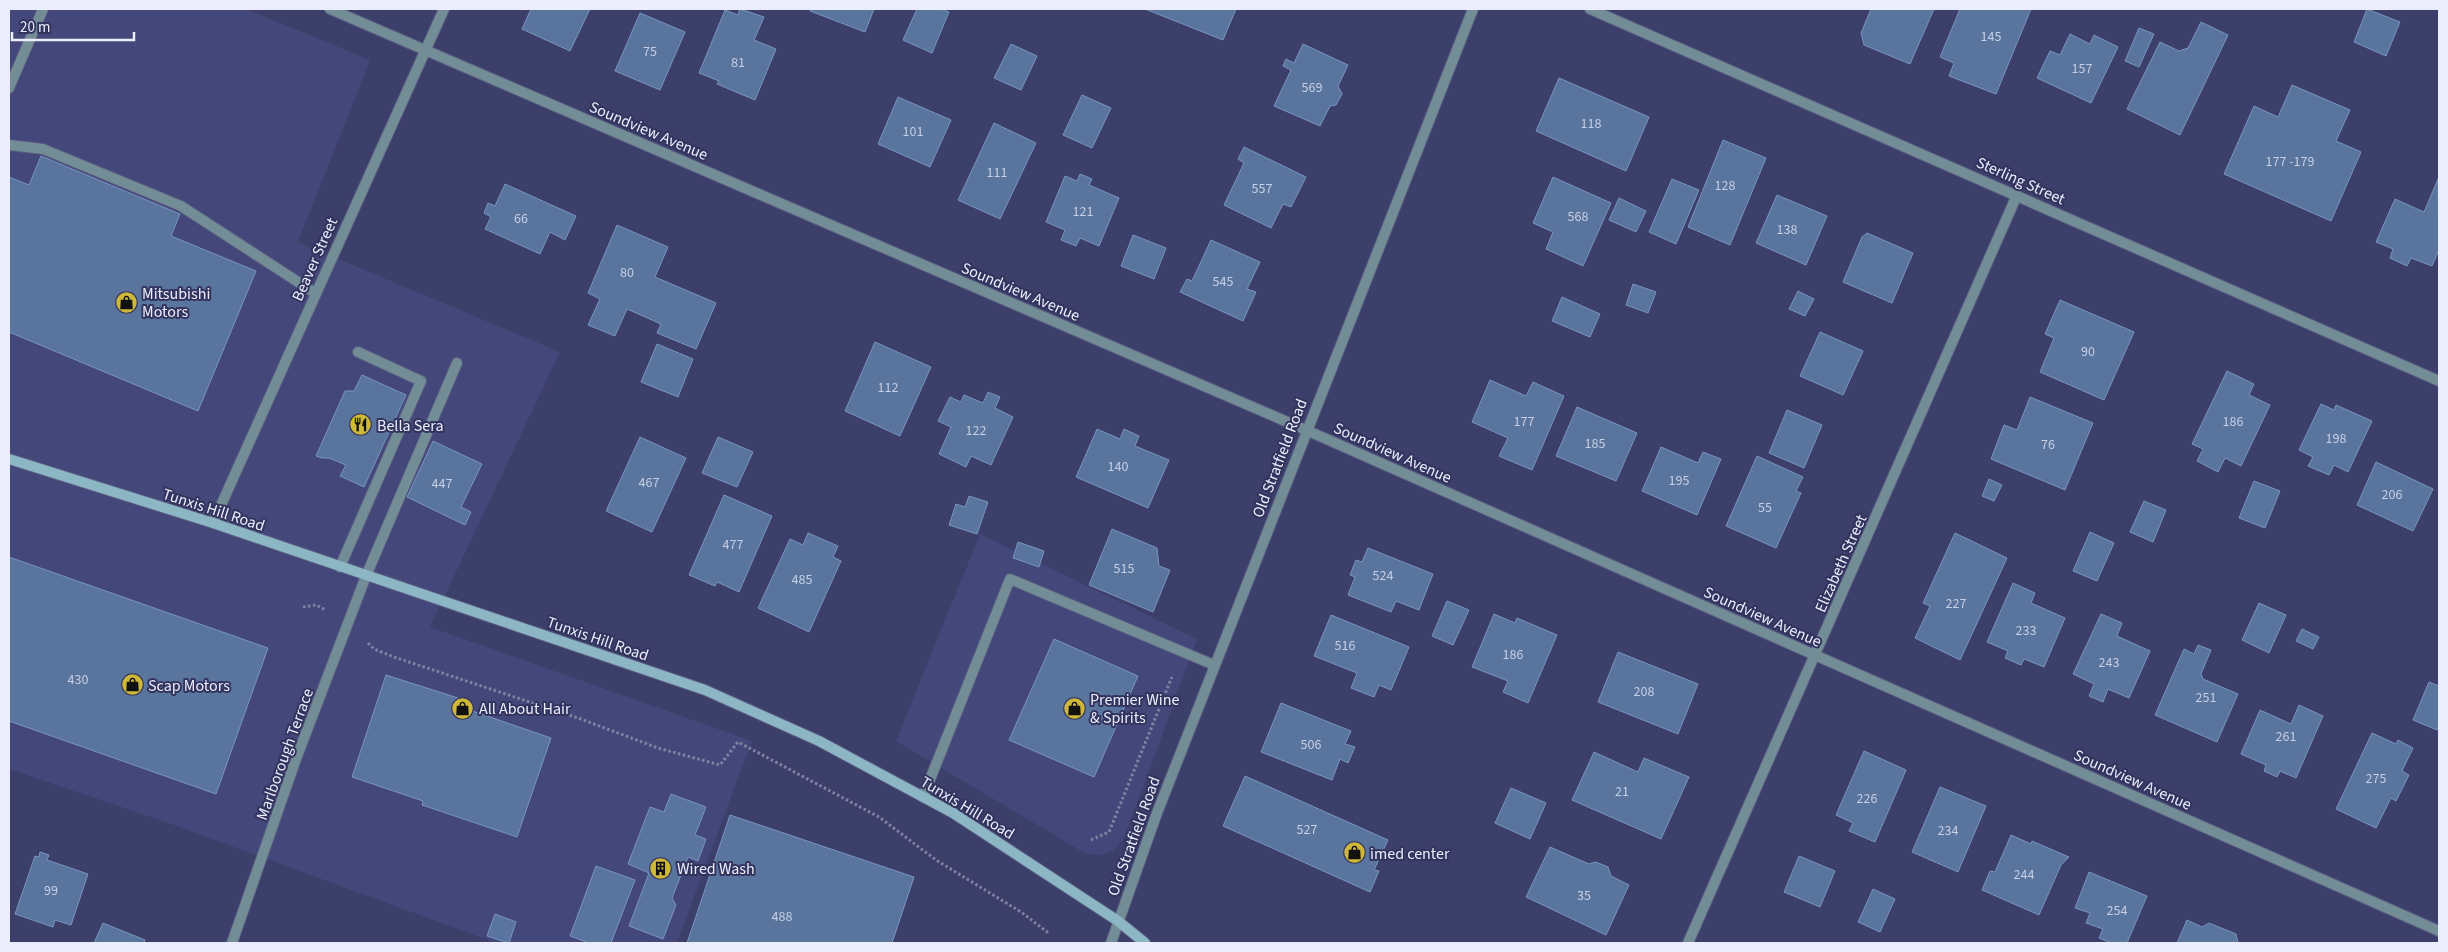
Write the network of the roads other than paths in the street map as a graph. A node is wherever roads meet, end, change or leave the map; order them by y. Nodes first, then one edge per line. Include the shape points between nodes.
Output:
1 (43, 9) edge
2 (330, 9) edge
3 (444, 9) edge
4 (1473, 9) edge
5 (1590, 9) edge
6 (426, 50) junction
7 (9, 88) edge
8 (9, 145) edge
9 (2017, 195) junction
10 (315, 293) junction
11 (358, 352) dead end
12 (457, 363) dead end
13 (2439, 381) edge
14 (1306, 430) junction
15 (9, 459) edge
16 (213, 523) junction
17 (340, 567) junction
18 (366, 576) junction
19 (1816, 656) junction
20 (1214, 665) junction
21 (923, 796) junction
22 (1118, 921) junction
23 (2439, 931) edge
24 (232, 943) edge
25 (1111, 943) edge
26 (1145, 943) edge
27 (1688, 943) edge

1 - 7 street
2 - 6 street, Soundview Avenue
3 - 6 street, Beaver Street
4 - 14 street, Old Stratfield Road
5 - 9 street, Sterling Street
6 - 10 street, Beaver Street
6 - 14 street, Soundview Avenue
8 - 10 street via 43,150 181,206
9 - 13 street, Sterling Street
9 - 19 street, Elizabeth Street
10 - 16 street, Beaver Street
11 - 17 street via 421,381
12 - 18 street, Marlborough Terrace
14 - 19 street, Soundview Avenue
14 - 20 street, Old Stratfield Road
15 - 16 main road, Tunxis Hill Road
16 - 17 main road, Tunxis Hill Road
17 - 18 main road, Tunxis Hill Road
18 - 21 main road, Tunxis Hill Road via 705,690 819,741
18 - 24 street, Marlborough Terrace via 296,759
19 - 23 street, Soundview Avenue
19 - 27 street, Elizabeth Street
20 - 21 street via 1010,579
20 - 22 street, Old Stratfield Road
21 - 22 main road, Tunxis Hill Road
22 - 25 street
22 - 26 main road, Tunxis Hill Road

